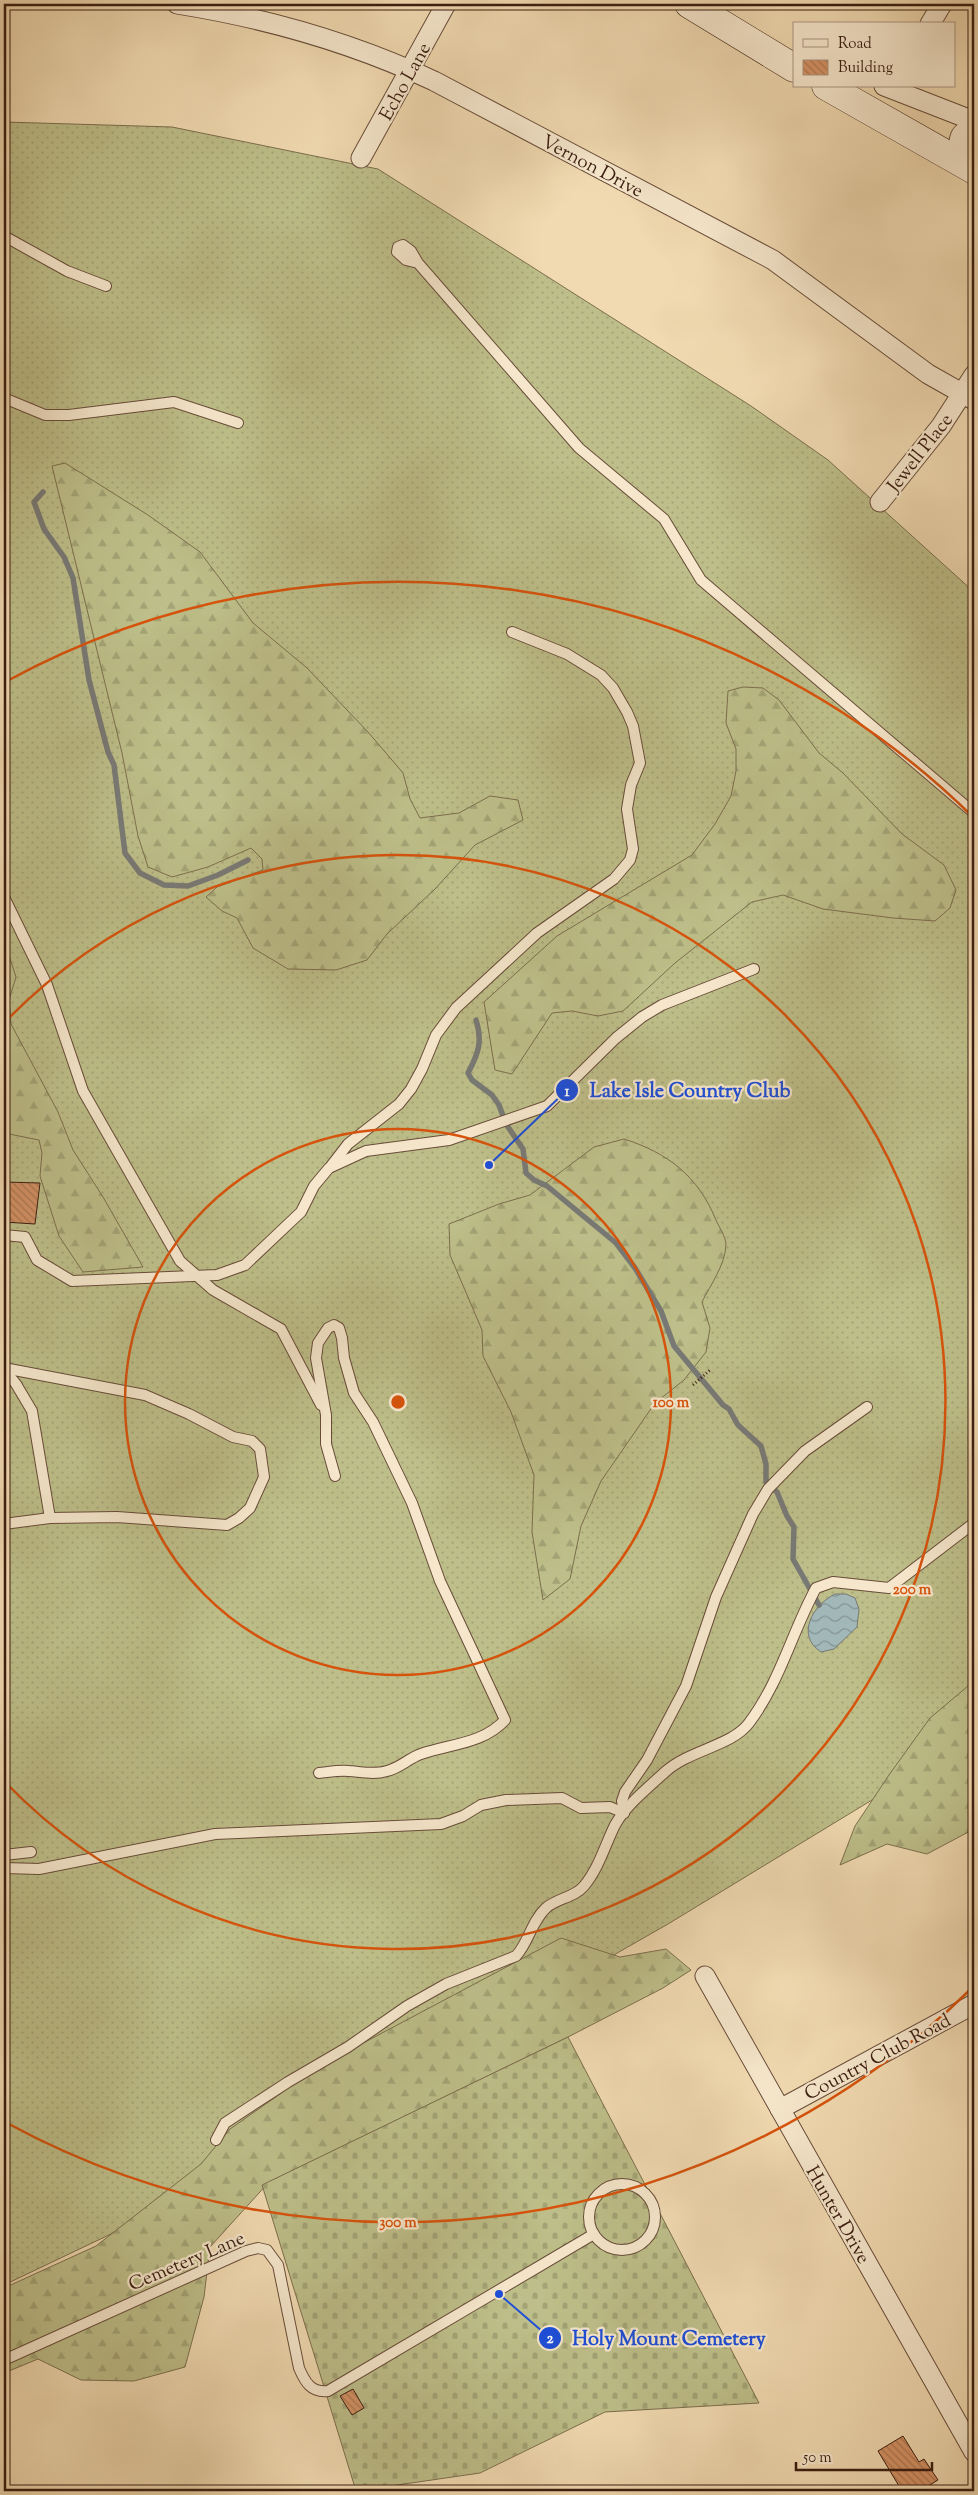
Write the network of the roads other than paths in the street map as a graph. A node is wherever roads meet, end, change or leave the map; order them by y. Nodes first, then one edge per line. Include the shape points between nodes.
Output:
1 (178, 4) edge
2 (446, 4) edge
3 (689, 4) edge
4 (942, 4) edge
5 (931, 22) edge
6 (793, 67) edge
7 (410, 70) junction
8 (830, 88) edge
9 (892, 88) edge
10 (974, 121) edge
11 (974, 128) edge
12 (361, 158) dead end
13 (970, 167) edge
14 (4, 236) edge
15 (418, 264) dead end
16 (106, 286) dead end
17 (974, 375) edge
18 (968, 397) edge
19 (4, 398) edge
20 (238, 423) dead end
21 (880, 502) dead end
22 (512, 632) dead end
23 (974, 813) edge
24 (4, 897) edge
25 (754, 969) dead end
26 (329, 1168) junction
27 (4, 1235) edge
28 (198, 1276) junction
29 (4, 1369) edge
30 (867, 1407) dead end
31 (326, 1415) junction
32 (335, 1476) dead end
33 (50, 1518) junction
34 (974, 1523) edge
35 (4, 1524) edge
36 (319, 1772) dead end
37 (624, 1813) junction
38 (31, 1852) dead end
39 (4, 1855) edge
40 (4, 1868) edge
41 (706, 1976) dead end
42 (974, 2004) edge
43 (780, 2109) junction
44 (216, 2140) dead end
45 (594, 2234) junction
46 (4, 2360) edge
47 (974, 2452) edge

1 - 7 street, Vernon Drive via 302,32
2 - 7 street, Echo Lane
3 - 6 street
4 - 5 street
7 - 12 street, Echo Lane
7 - 18 street, Vernon Drive via 773,260 928,374
8 - 13 street
9 - 10 street
11 - 13 street via 964,132 958,146
14 - 16 lane via 67,271
15 - 23 lane via 579,448 664,519 701,580
17 - 18 street, Jewell Place
18 - 21 street, Jewell Place
19 - 20 lane via 45,414 69,415 174,402
22 - 26 lane via 567,654 601,675 627,712 640,763 631,785 627,810 632,849 630,860 614,879 537,933 456,1008 436,1035 411,1089 399,1104 348,1144
24 - 28 lane via 47,985 84,1091 180,1260
25 - 26 lane via 662,1005 642,1017 546,1106 449,1140 366,1151
26 - 28 lane via 314,1186 301,1212 245,1265 217,1275
27 - 28 lane via 25,1237 37,1260 72,1280
28 - 31 lane via 226,1298 281,1329
29 - 33 lane via 32,1411
29 - 33 lane via 144,1395 233,1438 252,1441 260,1448 264,1477 259,1490 250,1508 227,1525 117,1517
30 - 37 lane via 806,1451 775,1480 753,1514 716,1597 686,1686 647,1760 625,1792 622,1801
31 - 32 lane via 326,1444
31 - 36 lane via 316,1358 318,1343 334,1325 339,1328 342,1338 354,1393 373,1422 412,1503 440,1581 505,1720 482,1737 419,1754 388,1771 371,1774
33 - 35 lane
34 - 37 lane via 889,1588 833,1582 816,1588 778,1673 758,1711 743,1730 674,1765
37 - 40 lane via 610,1807 581,1808 562,1798 506,1800 480,1805 441,1824 215,1834 39,1869
37 - 44 lane via 584,1887 546,1908 516,1956 446,1984 407,2006 348,2047 225,2123
38 - 39 lane
41 - 43 street, Hunter Drive
42 - 43 street, Country Club Road
43 - 47 street, Hunter Drive
45 - 45 lane via 608,2247 619,2250 640,2245 653,2229 655,2215 648,2197 633,2186 622,2184 601,2191 590,2206 588,2220
45 - 46 lane, Cemetery Lane via 328,2392 320,2392 305,2382 299,2368 278,2265 267,2250 258,2248

